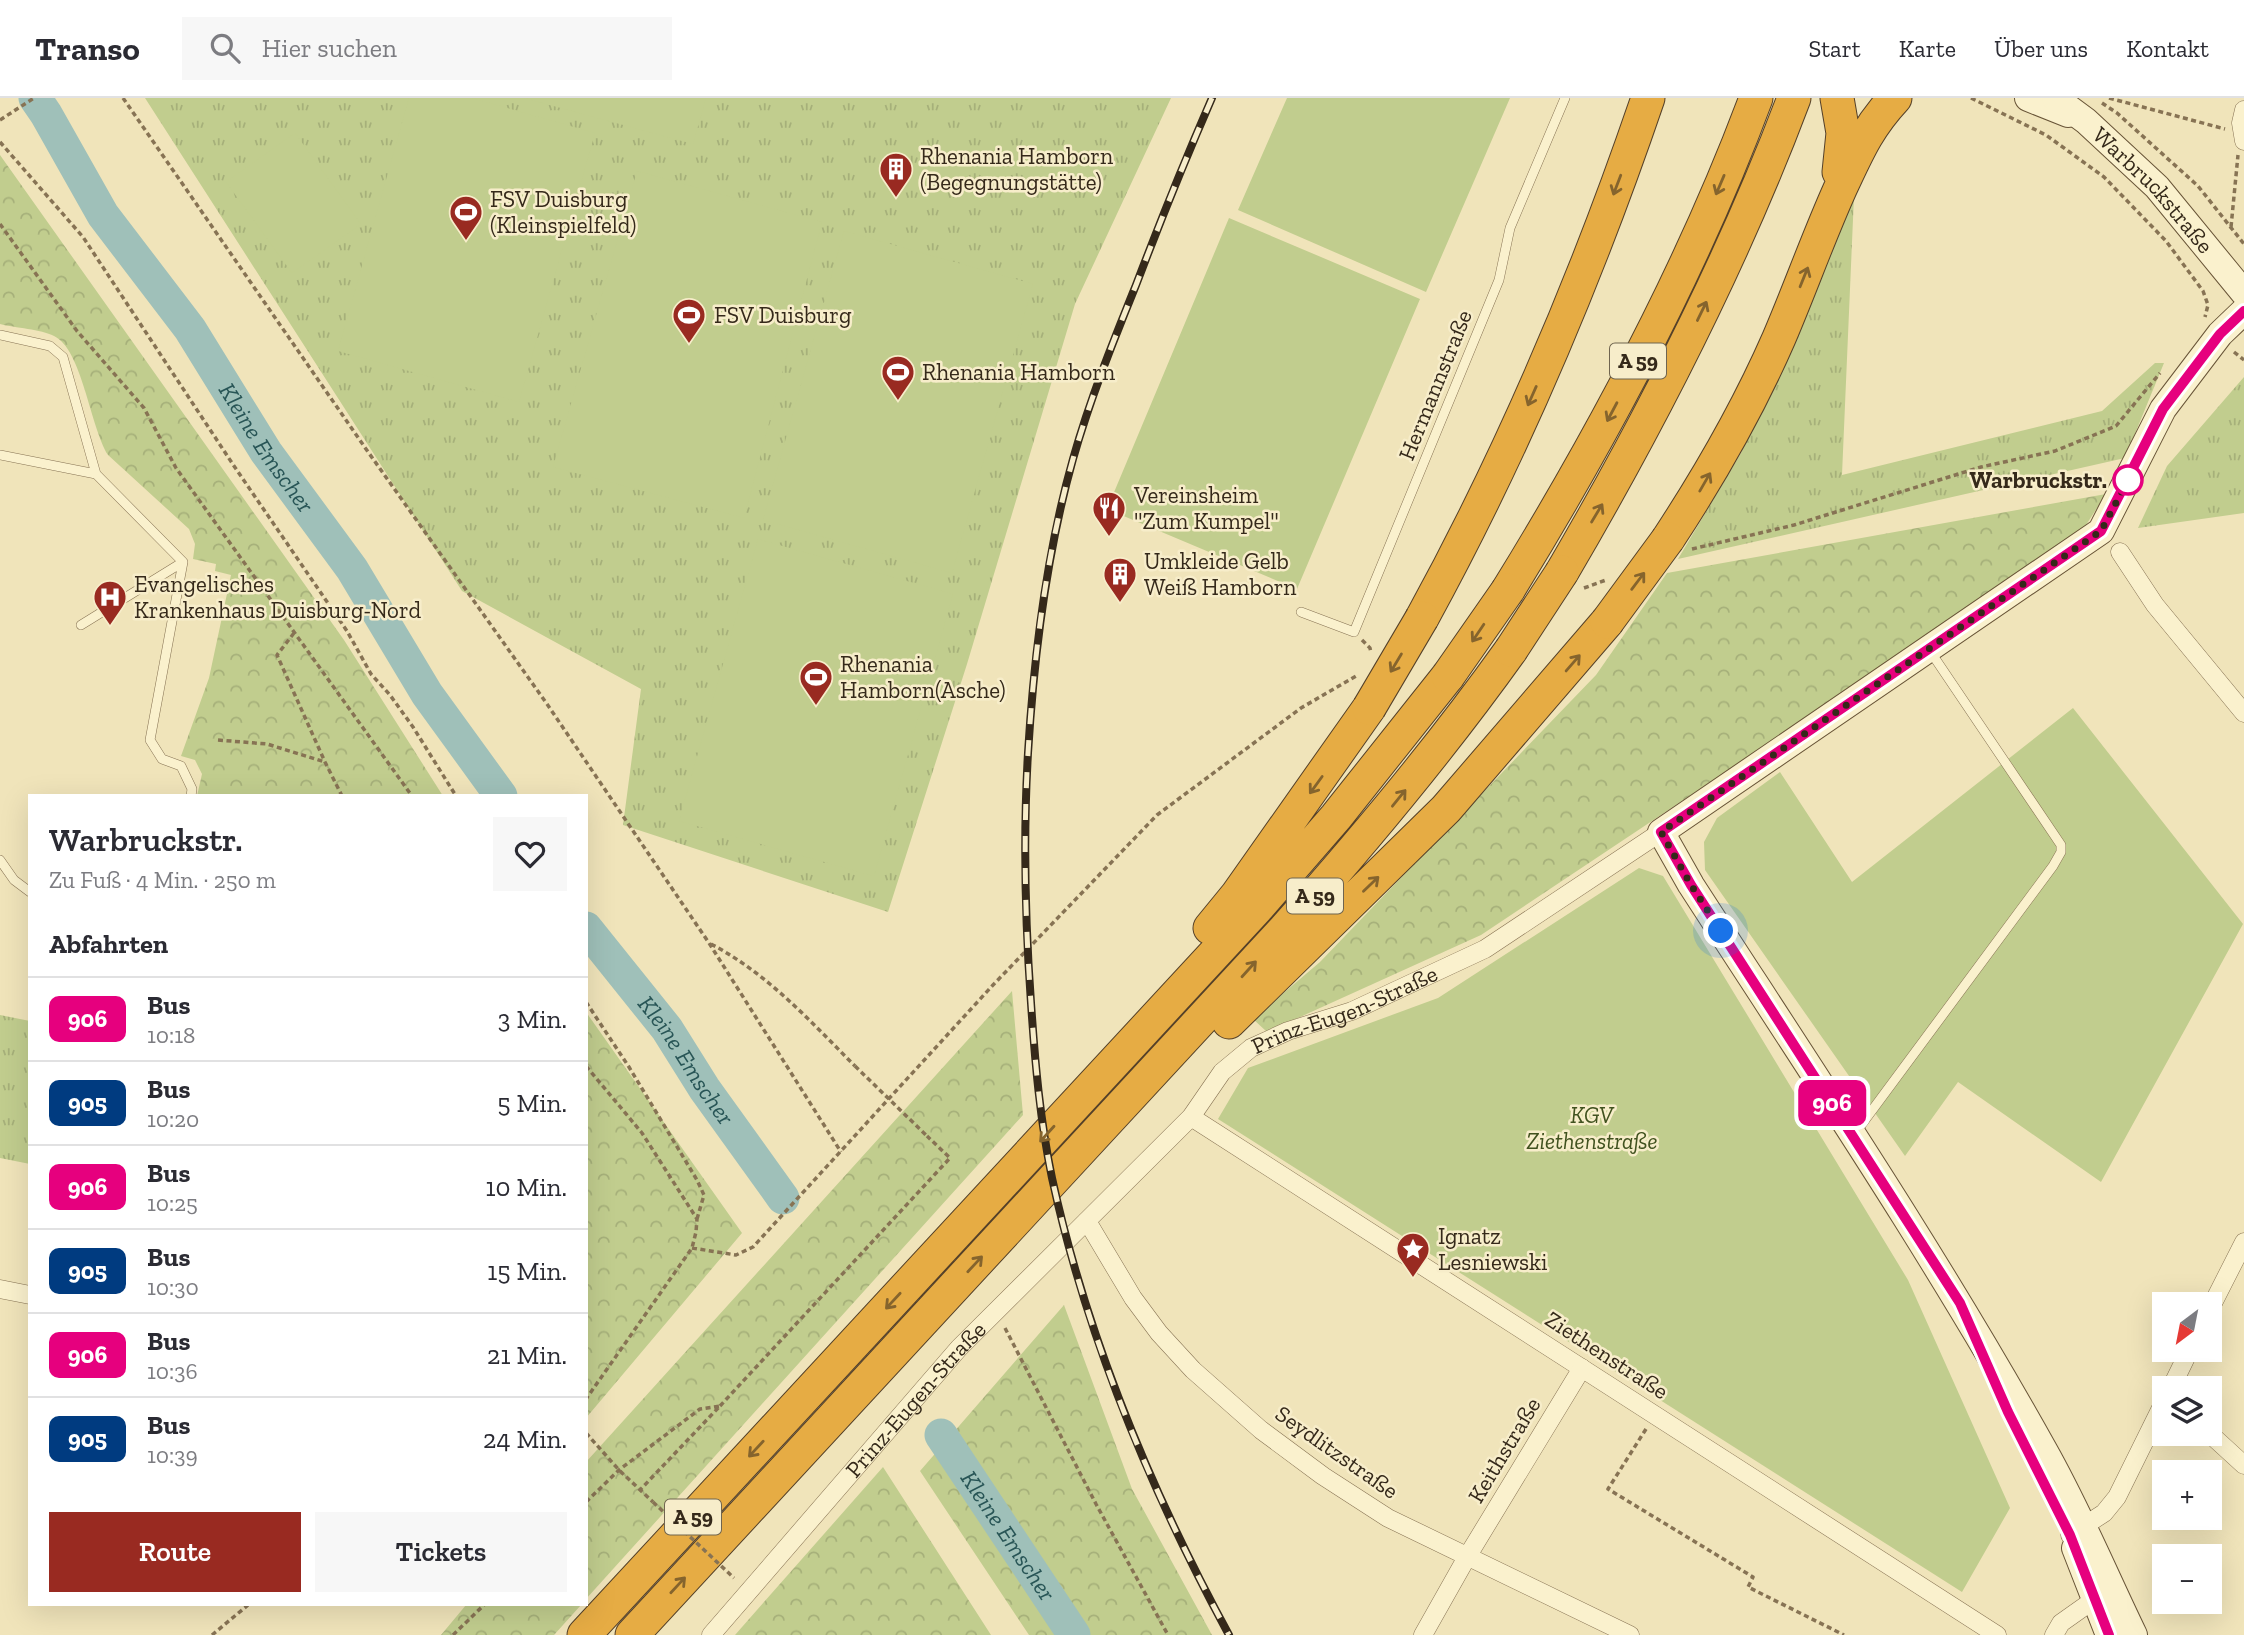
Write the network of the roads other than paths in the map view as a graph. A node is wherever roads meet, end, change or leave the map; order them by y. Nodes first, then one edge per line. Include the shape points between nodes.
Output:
1 (1565, 98) edge
2 (1648, 98) edge
3 (1669, 98) edge
4 (1794, 98) edge
5 (1837, 98) edge
6 (1895, 98) edge
7 (2028, 98) edge
8 (2055, 98) edge
9 (1751, 110) edge
10 (2090, 110) edge
11 (2244, 110) edge
12 (2242, 142) edge
13 (1633, 144) junction
14 (1830, 212) junction
15 (2244, 293) edge
16 (2244, 311) edge
17 (0, 335) edge
18 (0, 455) edge
19 (96, 474) junction
20 (2120, 552) dead end
21 (183, 562) junction
22 (1301, 612) dead end
23 (81, 625) dead end
24 (1929, 649) junction
25 (2244, 713) edge
26 (191, 794) edge
27 (1661, 832) junction
28 (0, 860) edge
29 (28, 890) edge
30 (1093, 1084) junction
31 (1191, 1117) junction
32 (1103, 1127) junction
33 (1853, 1136) junction
34 (1087, 1221) junction
35 (2244, 1242) edge
36 (0, 1289) edge
37 (2219, 1292) edge
38 (28, 1295) edge
39 (1582, 1368) junction
40 (2152, 1426) edge
41 (2222, 1445) edge
42 (2244, 1465) edge
43 (2077, 1531) junction
44 (1467, 1558) junction
45 (2103, 1593) junction
46 (584, 1635) edge
47 (632, 1635) edge
48 (712, 1635) edge
49 (1423, 1635) edge
50 (1630, 1635) edge
51 (1997, 1635) edge
52 (2054, 1635) edge
53 (2109, 1635) edge
54 (2134, 1635) edge

1 - 22 lane, Hermannstraße via 1510,228 1499,280 1353,632
2 - 13 highway
3 - 13 highway
32 -> 4 highway, A 59, bridge via 1365,839 1511,650 1616,481 1665,388 1727,260
5 - 14 highway via 1843,133
6 - 14 highway via 1865,135
7 - 10 street, Warbruckstraße
8 - 10 street, Warbruckstraße
9 -> 30 highway, A 59, bridge via 1694,247 1635,368 1508,590 1448,676 1336,817
10 - 15 street, Warbruckstraße
11 - 12 street
13 -> 30 highway, bridge via 1552,352 1468,535 1422,618 1369,708 1237,895
32 -> 14 highway, bridge via 1230,1021 1446,809 1607,622 1698,495 1750,400
16 - 24 street, Prinz-Eugen-Straße via 2220,334 2163,409 2101,531
17 - 19 lane via 50,346 63,358
18 - 19 lane
19 - 21 lane
20 - 25 street via 2155,605
21 - 23 lane
21 - 26 lane via 150,740 162,759 181,766
24 - 27 street, Prinz-Eugen-Straße
24 - 33 lane via 2061,845 2061,852
27 - 31 street, Prinz-Eugen-Straße via 1485,949 1352,1012 1288,1031 1251,1048 1222,1072
27 - 33 street
28 - 29 lane via 14,880
30 -> 46 highway, A 59
31 - 34 street, Prinz-Eugen-Straße
31 - 39 street, Ziethenstraße
47 -> 32 highway, A 59
33 - 43 street via 1960,1303 2045,1452
34 - 44 street, Seydlitzstraße via 1133,1298 1193,1370 1261,1430 1323,1476 1388,1518
34 - 48 street, Prinz-Eugen-Straße via 993,1313 900,1415
35 - 37 street
36 - 38 street
39 - 44 street, Keithstraße
39 - 51 street, Ziethenstraße
40 - 43 street via 2117,1497 2104,1513
41 - 42 street
43 - 45 street
44 - 49 street, Keithstraße
44 - 50 street, Seydlitzstraße
45 - 52 street via 2061,1623
45 - 53 street
45 - 54 street

